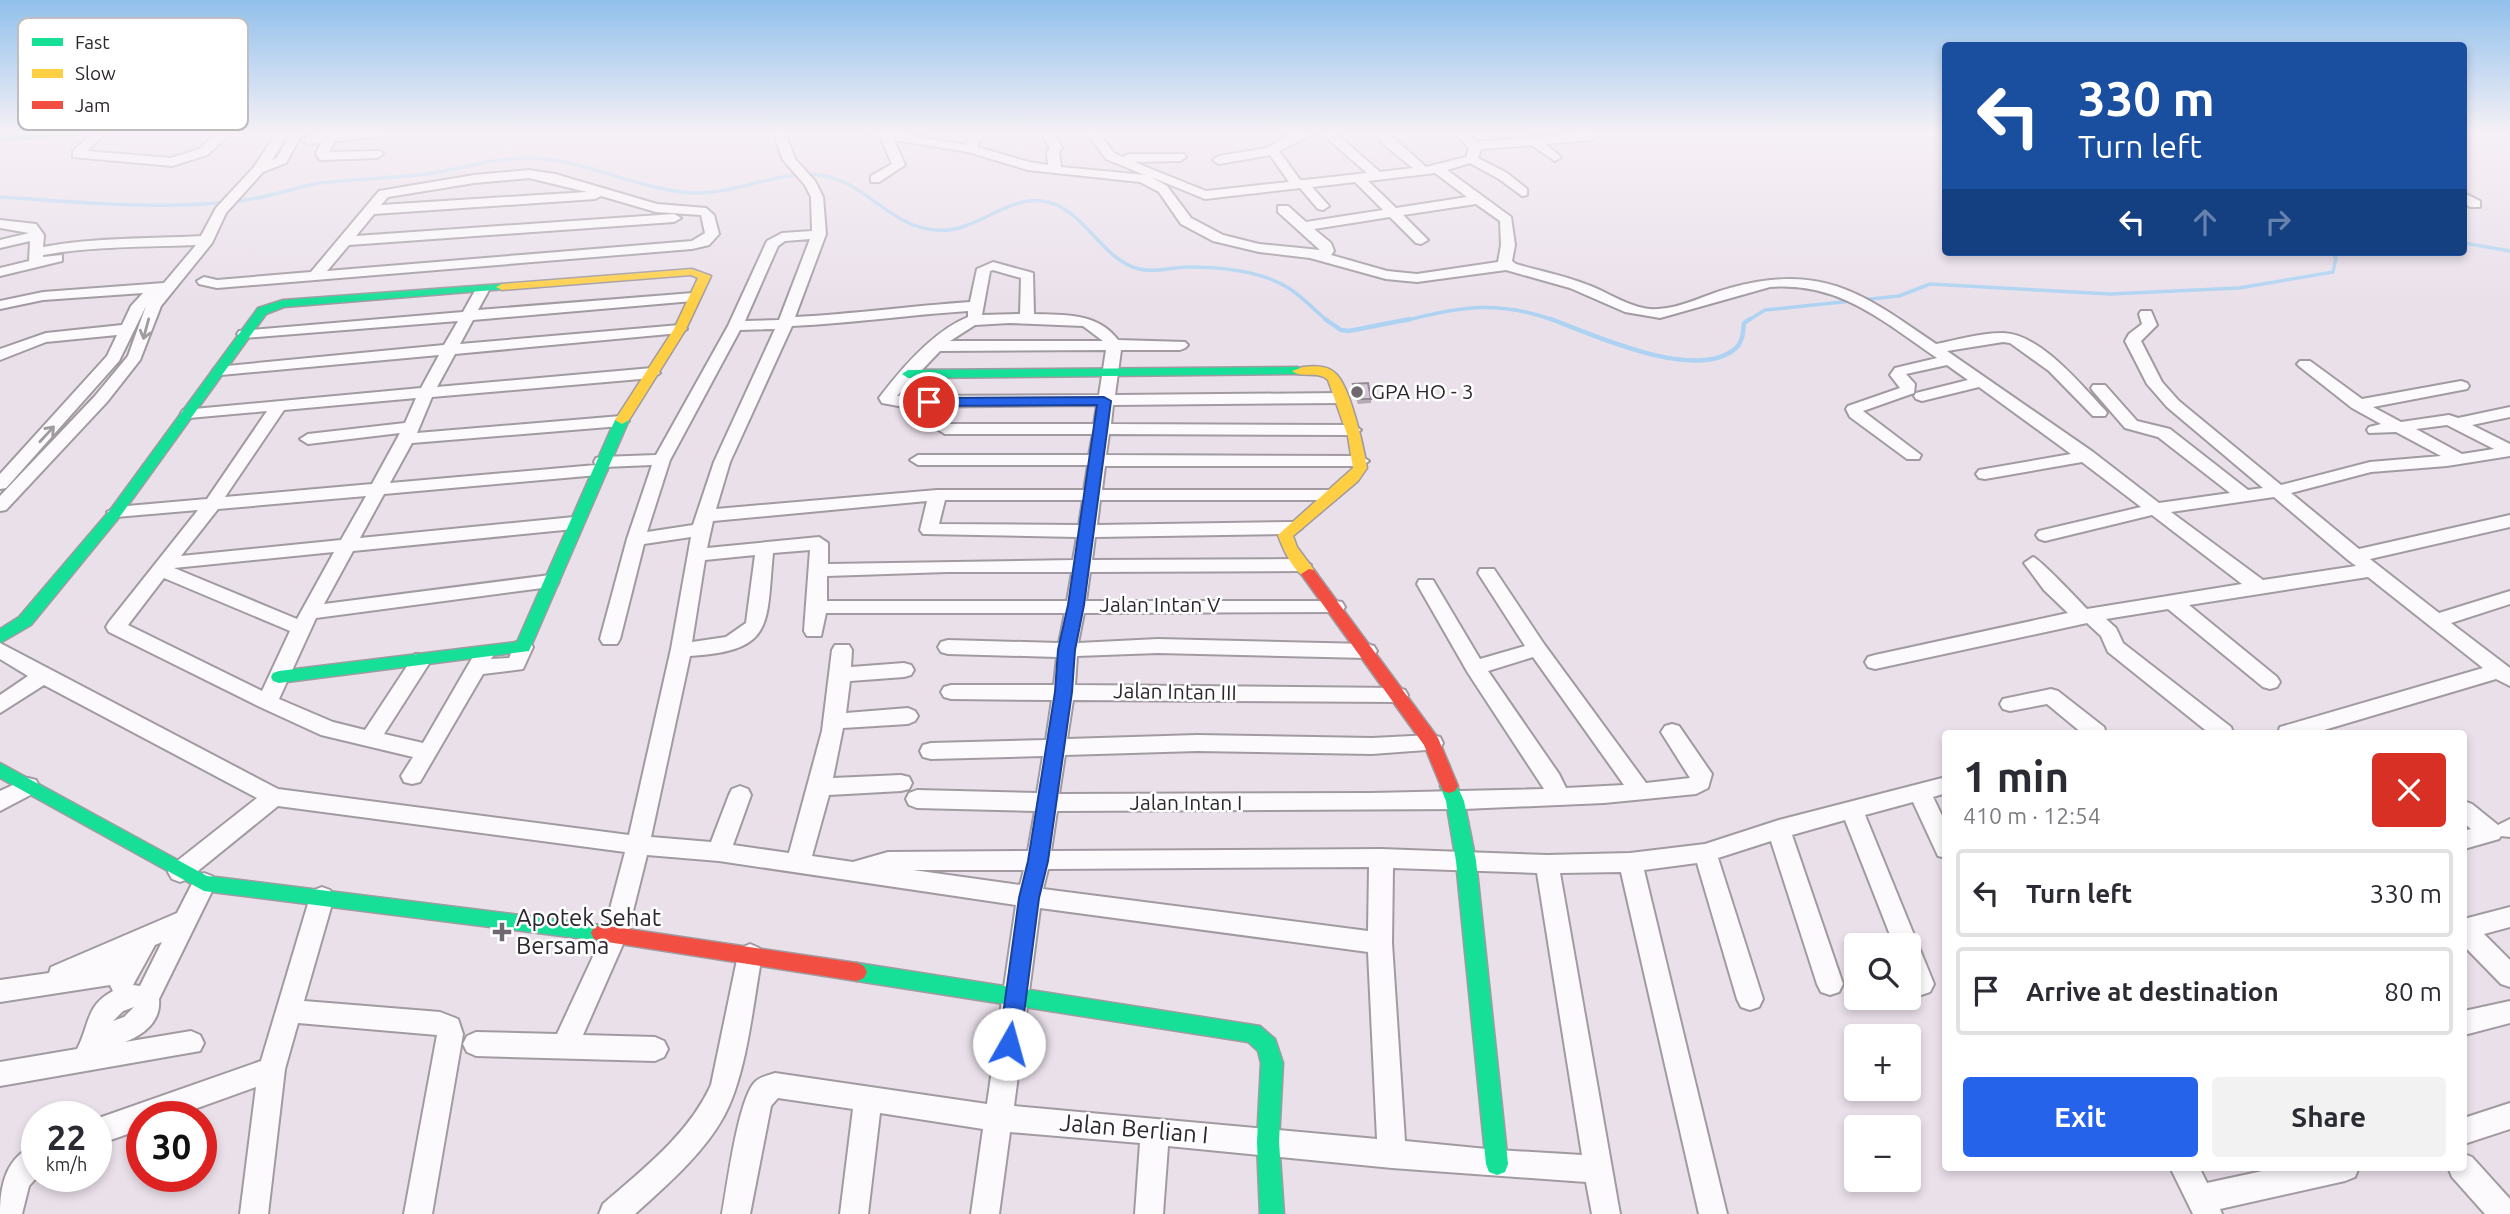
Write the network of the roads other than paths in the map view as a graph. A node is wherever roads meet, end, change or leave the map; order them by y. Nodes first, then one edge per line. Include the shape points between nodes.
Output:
1 (239, 189) edge
2 (417, 189) edge
3 (589, 189) edge
4 (813, 189) edge
5 (1166, 189) edge
6 (1184, 189) edge
7 (1237, 189) edge
8 (1242, 189) edge
9 (1306, 189) edge
10 (1369, 189) edge
11 (1462, 189) edge
12 (1518, 189) edge
13 (1240, 192) junction
14 (1522, 192) dead end
15 (607, 194) junction
16 (1480, 199) junction
17 (1323, 206) dead end
18 (1283, 209) dead end
19 (372, 210) junction
20 (1393, 212) junction
21 (701, 214) junction
22 (0, 224) edge
23 (1302, 227) junction
24 (819, 234) junction
25 (37, 235) junction
26 (202, 238) junction
27 (1421, 240) dead end
28 (346, 241) junction
29 (0, 244) edge
30 (1322, 255) junction
31 (37, 258) junction
32 (1508, 265) junction
33 (319, 271) junction
34 (0, 272) edge
35 (157, 287) junction
36 (482, 290) junction
37 (1839, 292) joint
38 (693, 297) junction
39 (0, 305) edge
40 (1865, 305) joint
41 (974, 313) junction
42 (470, 314) junction
43 (2146, 314) dead end
44 (1027, 320) junction
45 (785, 323) junction
46 (735, 326) junction
47 (128, 329) junction
48 (680, 329) junction
49 (244, 334) junction
50 (1114, 345) junction
51 (1180, 345) dead end
52 (939, 346) junction
53 (453, 347) junction
54 (1933, 349) junction
55 (0, 355) edge
56 (1949, 359) junction
57 (2305, 364) dead end
58 (221, 370) junction
59 (1112, 372) junction
60 (652, 373) junction
61 (908, 373) junction
62 (1983, 381) junction
63 (2460, 386) dead end
64 (2099, 388) dead end
65 (427, 391) junction
66 (1922, 396) dead end
67 (1340, 398) junction
68 (101, 399) junction
69 (77, 401) junction
70 (1104, 401) junction
71 (279, 405) junction
72 (2358, 405) junction
73 (2510, 412) edge
74 (190, 413) junction
75 (2099, 413) dead end
76 (621, 421) junction
77 (2457, 423) junction
78 (2399, 426) junction
79 (945, 429) dead end
80 (1353, 430) junction
81 (2375, 430) dead end
82 (1101, 431) junction
83 (409, 433) junction
84 (308, 439) dead end
85 (2509, 452) edge
86 (1913, 455) dead end
87 (2087, 456) junction
88 (2459, 459) junction
89 (662, 460) junction
90 (918, 460) dead end
91 (1096, 460) junction
92 (1361, 461) junction
93 (600, 466) junction
94 (1985, 474) dead end
95 (1, 481) edge
96 (377, 490) junction
97 (2280, 491) junction
98 (1093, 494) junction
99 (937, 495) junction
100 (1331, 495) junction
101 (2246, 497) junction
102 (212, 504) junction
103 (0, 506) edge
104 (2156, 509) junction
105 (116, 512) junction
106 (2510, 521) edge
107 (574, 523) junction
108 (703, 523) junction
109 (1293, 528) junction
110 (1085, 531) junction
111 (2045, 535) dead end
112 (636, 539) junction
113 (346, 547) junction
114 (765, 547) junction
115 (697, 555) junction
116 (2355, 556) junction
117 (2032, 563) dead end
118 (1302, 565) junction
119 (164, 567) junction
120 (1080, 567) junction
121 (819, 569) junction
122 (2372, 570) junction
123 (1487, 573) dead end
124 (550, 581) junction
125 (1426, 584) dead end
126 (2259, 587) junction
127 (2510, 597) edge
128 (2170, 600) junction
129 (1076, 605) junction
130 (817, 607) junction
131 (1335, 607) junction
132 (2088, 616) junction
133 (306, 620) junction
134 (2435, 621) junction
135 (814, 631) dead end
136 (0, 637) edge
137 (610, 639) dead end
138 (523, 647) joint
139 (948, 647) dead end
140 (681, 649) junction
141 (1537, 649) junction
142 (0, 650) edge
143 (842, 650) dead end
144 (1067, 650) junction
145 (1367, 650) junction
146 (422, 659) junction
147 (480, 660) junction
148 (1875, 662) dead end
149 (1475, 668) junction
150 (904, 670) dead end
151 (841, 675) junction
152 (2504, 675) edge
153 (43, 676) junction
154 (279, 677) junction
155 (2270, 682) dead end
156 (951, 692) dead end
157 (1064, 692) junction
158 (1398, 695) junction
159 (267, 702) junction
160 (2010, 704) dead end
161 (0, 705) edge
162 (908, 716) dead end
163 (834, 721) junction
164 (2093, 730) edge
165 (2219, 730) edge
166 (2299, 730) edge
167 (1672, 732) dead end
168 (369, 740) junction
169 (1433, 743) junction
170 (1054, 746) junction
171 (931, 751) dead end
172 (428, 752) junction
173 (0, 770) edge
174 (412, 776) dead end
175 (901, 783) dead end
176 (28, 786) junction
177 (1942, 786) edge
178 (821, 787) junction
179 (1642, 792) junction
180 (1920, 792) junction
181 (740, 795) dead end
182 (1558, 796) junction
183 (274, 797) junction
184 (917, 799) dead end
185 (1455, 801) junction
186 (0, 802) edge
187 (1046, 803) junction
188 (1852, 810) junction
189 (2467, 813) edge
190 (1779, 829) junction
191 (2467, 839) edge
192 (1942, 840) edge
193 (638, 845) junction
194 (719, 852) junction
195 (1705, 852) junction
196 (1381, 858) junction
197 (1038, 861) junction
198 (1466, 862) junction
199 (1630, 862) junction
200 (798, 863) junction
201 (1548, 864) junction
202 (853, 871) junction
203 (180, 872) junction
204 (204, 883) junction
205 (322, 897) junction
206 (1029, 898) junction
207 (2510, 917) edge
208 (184, 921) junction
209 (2467, 929) edge
210 (1901, 933) edge
211 (2467, 933) edge
212 (615, 935) junction
213 (146, 938) junction
214 (1380, 943) junction
215 (750, 955) junction
216 (126, 972) junction
217 (2510, 976) edge
218 (1830, 984) dead end
219 (33, 986) junction
220 (0, 991) edge
221 (1015, 995) junction
222 (146, 999) junction
223 (1750, 999) dead end
224 (113, 1004) junction
225 (288, 1011) junction
226 (2510, 1012) edge
227 (2467, 1022) edge
228 (134, 1025) junction
229 (101, 1030) junction
230 (191, 1043) dead end
231 (475, 1044) dead end
232 (565, 1046) junction
233 (655, 1049) dead end
234 (121, 1054) junction
235 (86, 1059) junction
236 (272, 1069) junction
237 (0, 1074) edge
238 (868, 1101) junction
239 (2510, 1116) edge
240 (1000, 1117) junction
241 (112, 1126) edge
242 (2467, 1129) edge
243 (1155, 1131) junction
244 (1268, 1142) junction
245 (1392, 1155) junction
246 (1497, 1164) junction
247 (1598, 1170) junction
248 (2186, 1171) edge
249 (2331, 1171) edge
250 (2466, 1171) edge
251 (21, 1176) edge
252 (2204, 1206) edge
253 (8, 1214) edge
254 (254, 1214) edge
255 (418, 1214) edge
256 (613, 1214) edge
257 (736, 1214) edge
258 (854, 1214) edge
259 (985, 1214) edge
260 (1149, 1214) edge
261 (1272, 1214) edge
262 (1606, 1214) edge
263 (1713, 1214) edge
264 (2504, 1214) edge

1 - 26 street
2 - 19 street via 384,194
3 - 15 street
4 - 24 street
5 - 30 street via 1186,221 1218,238
6 - 13 street via 1205,195
7 - 13 street
8 - 13 street
9 - 17 street
10 - 20 street
11 - 16 street
12 - 14 street
15 - 19 street
15 - 21 street
16 - 20 street
16 - 32 street via 1506,220
18 - 23 street
19 - 28 street
20 - 23 street
20 - 27 street
21 - 28 street
21 - 33 street via 712,234 692,246
22 - 25 street via 25,225
23 - 30 street via 1326,246
24 - 45 street
24 - 46 street via 775,241
25 - 29 street
25 - 31 street
26 - 31 street via 98,246
26 - 35 street
28 - 33 street
30 - 32 street via 1402,278
31 - 34 street
32 - 37 street via 1650,314 1786,282 1820,284
33 - 35 street
35 - 39 street via 43,296
35 - 47 street via 138,306
35 -> 68 street via 135,357
36 - 38 street via 692,272 705,278
36 - 42 street
36 - 49 street via 276,305 262,311
37 - 40 street
38 - 42 street
38 - 48 street
40 - 54 street
41 - 44 street
41 - 44 street via 986,267 993,266 1029,278
41 - 45 street via 898,311
41 - 52 street
42 - 49 street
42 - 53 street
43 - 97 street via 2150,325 2133,341 2155,384
44 - 50 street via 1087,323 1102,330
45 - 46 street
45 - 108 street via 722,461
46 - 89 street
47 - 55 street via 43,338
47 - 69 street via 114,358
48 - 53 street
48 - 60 street
49 - 58 street
50 - 51 street
50 - 52 street
50 - 59 street
52 - 61 street
53 - 58 street
53 - 65 street
54 - 56 street
54 - 75 street via 2014,339 2039,355
56 - 62 street
56 - 86 street via 1900,371 1908,390 1854,409
57 - 72 street
58 - 74 street
59 - 61 street
59 - 67 street via 1324,371 1334,379
59 - 70 street
60 - 65 street
60 - 76 street
61 - 70 street via 888,400
62 - 66 street
62 - 87 street
63 - 72 street
64 - 101 street via 2131,425 2164,433
65 - 71 street
65 - 83 street
67 - 70 street
67 - 80 street
68 - 69 street
68 - 103 street
95 -> 69 street
70 - 82 street
71 - 74 street
71 - 102 street
72 - 78 street
73 - 77 street
74 - 105 street
76 - 83 street
76 - 93 street
77 - 78 street via 2442,419
77 - 85 street
78 - 81 street
78 - 88 street
79 - 82 street
80 - 82 street
80 - 92 street
82 - 91 street
83 - 84 street
83 - 96 street
85 - 88 street
87 - 94 street
87 - 104 street
88 - 97 street via 2370,467
89 - 93 street
89 - 112 street
90 - 91 street
91 - 92 street
91 - 98 street
92 - 100 street via 1353,478
93 - 96 street
93 - 107 street
96 - 102 street
96 - 113 street
97 - 101 street
97 - 116 street
98 - 99 street
98 - 100 street
98 - 110 street
99 - 108 street
99 - 110 street via 929,530
100 - 109 street
101 - 104 street
102 - 105 street
102 - 119 street
104 - 111 street
104 - 126 street
105 - 136 street via 24,621
106 - 116 street
107 - 113 street
107 - 124 street
108 - 112 street
108 - 115 street
109 - 110 street
109 - 118 street via 1285,535
110 - 120 street
112 - 137 street
113 - 119 street
113 - 133 street
114 - 115 street
114 - 121 street via 819,543
114 - 140 street via 752,631 738,641
115 - 140 street
116 - 122 street
117 - 132 street via 2051,586
118 - 120 street
118 - 131 street
119 - 133 street
119 - 159 street via 116,627
120 - 121 street
120 - 129 street
121 - 130 street
122 - 126 street
122 - 134 street
123 - 141 street
124 - 133 street
124 - 138 street
125 - 149 street
126 - 128 street
127 - 134 street
128 - 132 street
128 - 155 street
129 - 130 street, Jalan Intan V
129 - 131 street, Jalan Intan V
129 - 144 street
130 - 135 street
131 - 145 street
132 - 148 street
132 - 165 street via 2109,633 2115,647
133 - 154 street
134 - 152 street
138 - 147 street via 516,664
139 - 144 street
140 - 193 street
141 - 149 street
141 - 179 street
142 - 153 street
143 - 151 street
144 - 145 street via 1158,646
144 - 157 street
145 - 158 street
146 - 147 street
146 - 154 street
146 - 168 street
147 - 172 street
149 - 182 street
150 - 151 street
151 - 163 street
152 - 166 street
153 - 161 street
153 - 183 street
154 - 159 street
156 - 157 street, Jalan Intan III
157 - 158 street, Jalan Intan III
157 - 170 street
158 - 169 street
159 - 168 street via 328,729
160 - 164 street via 2051,696
162 - 163 street
163 - 178 street
167 - 179 street, Jalan Intan I via 1702,774 1700,782
168 - 172 street
169 - 170 street
169 - 185 street
170 - 171 street
170 - 187 street
172 - 174 street
173 - 176 street
175 - 178 street
176 - 186 street
176 - 203 street
177 - 180 street
178 - 200 street
179 - 182 street, Jalan Intan I
180 - 188 street
180 - 192 street
181 - 194 street
182 - 185 street, Jalan Intan I
183 - 193 street
183 - 203 street
184 - 187 street, Jalan Intan I
185 - 187 street, Jalan Intan I
185 - 198 street
187 - 197 street
188 - 190 street
188 - 210 street
189 - 191 street via 2491,833
190 - 195 street
190 - 218 street
193 - 194 street
193 - 212 street
194 - 200 street
195 - 199 street
195 - 223 street
196 - 197 street
196 - 198 street
196 - 214 street
197 - 202 street via 888,861
197 - 206 street
198 - 201 street
198 - 246 street
199 - 201 street
199 - 263 street
200 - 202 street
201 - 247 street
202 - 206 street
203 - 204 street
204 - 205 street
204 - 208 street
205 - 212 street
205 - 225 street
206 - 214 street
206 - 221 street
207 - 209 street
208 - 213 street
208 - 222 street
211 - 217 street
212 - 215 street
212 - 232 street
213 - 216 street
213 - 219 street
214 - 245 street
215 - 221 street
215 - 256 street via 724,1085 714,1108 667,1167
216 - 219 street
216 - 224 street
219 - 220 street
221 - 240 street
221 - 244 street via 1253,1033 1267,1046 1272,1063
222 - 224 street via 132,996
222 - 228 street via 147,1010
224 - 229 street via 100,1018
225 - 236 street
225 - 255 street via 449,1027
226 - 227 street
228 - 229 street via 115,1033
228 - 234 street
229 - 235 street
230 - 234 street
231 - 232 street
232 - 233 street
234 - 235 street
235 - 237 street
236 - 241 street
236 - 254 street
238 - 240 street, Jalan Berlian I
238 - 257 street, Jalan Berlian I via 775,1085 765,1091 758,1102
238 - 258 street
239 - 242 street
240 - 243 street, Jalan Berlian I
240 - 259 street
243 - 244 street, Jalan Berlian I
243 - 260 street
244 - 245 street, Jalan Berlian I
244 - 261 street
245 - 246 street, Jalan Berlian I
246 - 247 street, Jalan Berlian I
247 - 262 street
248 - 252 street
249 - 252 street
250 - 264 street
251 - 253 street

